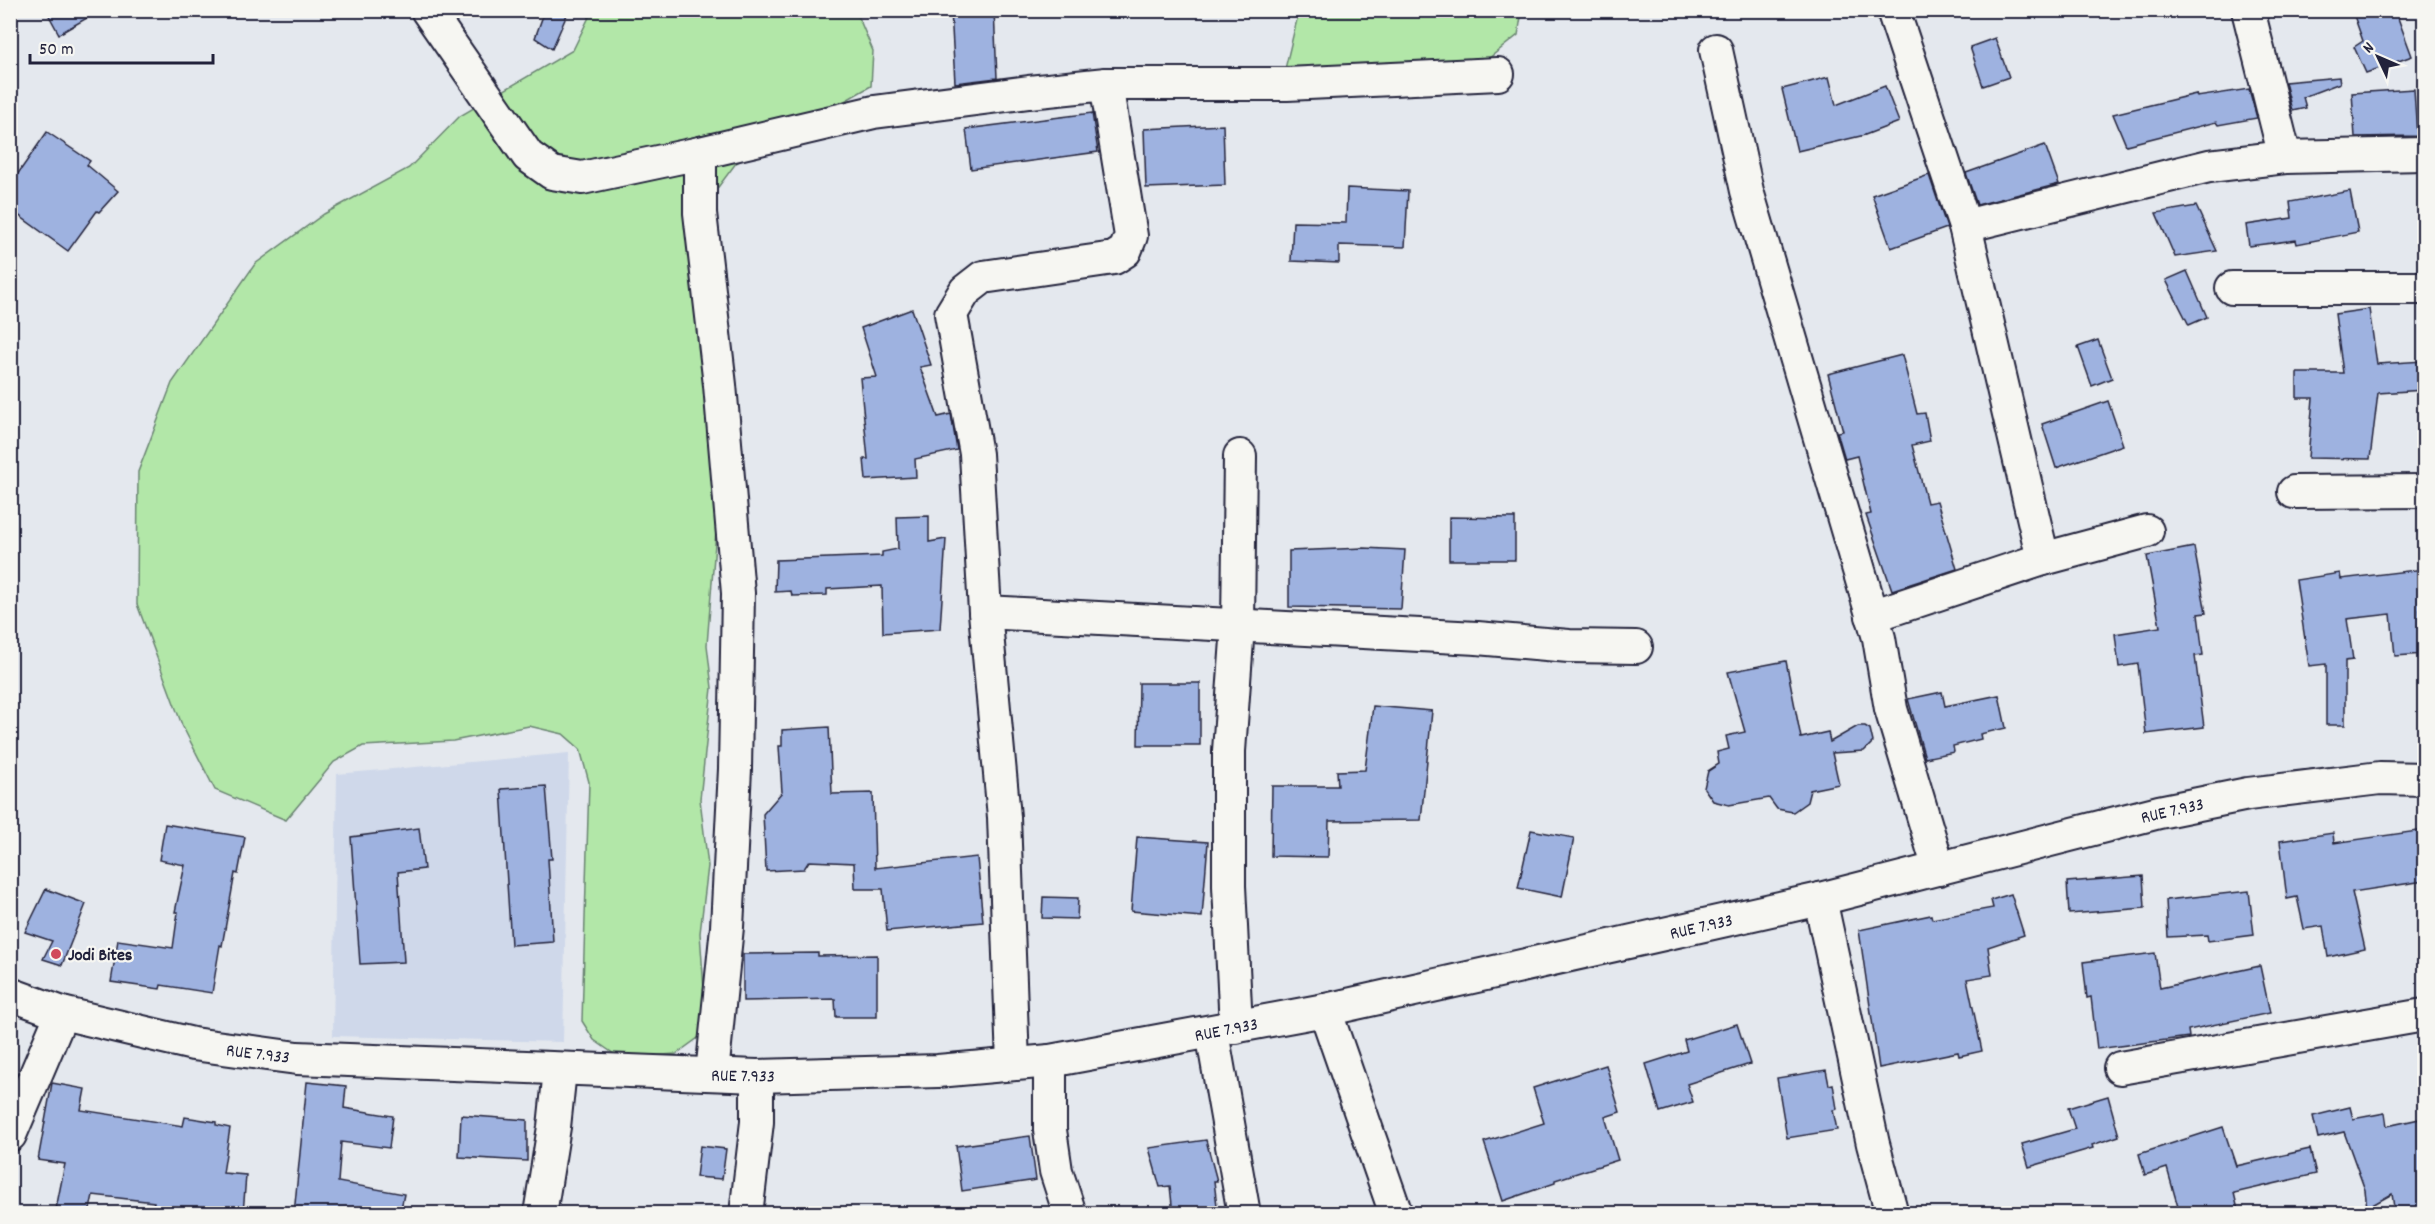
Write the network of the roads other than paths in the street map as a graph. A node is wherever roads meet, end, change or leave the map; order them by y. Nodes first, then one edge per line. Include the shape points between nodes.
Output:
1 (427, 10) edge
2 (1893, 10) edge
3 (2248, 10) edge
4 (1716, 50) dead end
5 (1498, 74) dead end
6 (1106, 84) junction
7 (700, 153) junction
8 (2424, 154) edge
9 (2285, 157) junction
10 (1965, 225) junction
11 (2232, 288) dead end
12 (2424, 288) edge
13 (1240, 456) dead end
14 (2294, 492) dead end
15 (2424, 492) edge
16 (2147, 531) dead end
17 (2043, 559) junction
18 (985, 612) junction
19 (1872, 616) junction
20 (1238, 626) junction
21 (1636, 647) dead end
22 (2424, 779) edge
23 (1939, 868) junction
24 (1820, 899) junction
25 (10, 994) edge
26 (1325, 1010) junction
27 (62, 1013) junction
28 (2424, 1015) edge
29 (1224, 1029) junction
30 (1050, 1060) junction
31 (1013, 1064) junction
32 (2120, 1068) dead end
33 (560, 1070) junction
34 (712, 1074) junction
35 (757, 1076) junction
36 (10, 1135) edge
37 (540, 1214) edge
38 (746, 1214) edge
39 (1070, 1214) edge
40 (1244, 1214) edge
41 (1396, 1214) edge
42 (1892, 1214) edge

1 - 7 street via 528,156 552,173 582,178
2 - 10 street
3 - 9 street
4 - 19 street via 1748,191
5 - 6 street via 1287,84
6 - 7 street via 874,112
6 - 18 street via 1131,236 1125,251 1114,258 983,277 965,291 951,314 976,454
7 - 34 street via 700,213 738,593 727,927
8 - 9 street
9 - 10 street via 2209,166
10 - 17 street
11 - 12 street
13 - 20 street
14 - 15 street
16 - 17 street
17 - 19 street
18 - 20 street
18 - 31 street via 1004,817
19 - 23 street via 1891,709
20 - 21 street
20 - 29 street via 1229,751
22 - 23 street, RUE 7.933 via 2370,779 2248,794 2159,812
23 - 24 street, RUE 7.933
24 - 26 street, RUE 7.933
24 - 42 street
25 - 27 street, RUE 7.933
26 - 29 street, RUE 7.933
26 - 41 street
27 - 33 street, RUE 7.933 via 193,1044 297,1058
27 - 36 street
28 - 32 street
29 - 30 street, RUE 7.933
29 - 40 street
30 - 31 street, RUE 7.933
30 - 39 street via 1050,1130 1056,1171
31 - 35 street, RUE 7.933 via 939,1071
33 - 34 street, RUE 7.933
33 - 37 street
34 - 35 street, RUE 7.933
35 - 38 street via 757,1122

